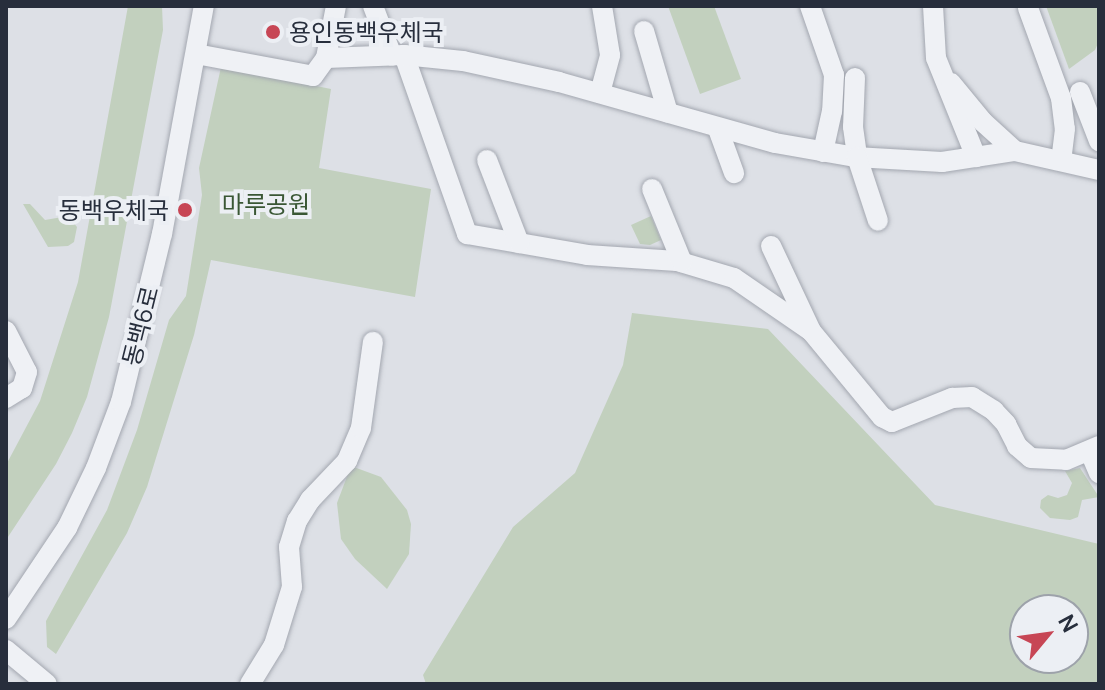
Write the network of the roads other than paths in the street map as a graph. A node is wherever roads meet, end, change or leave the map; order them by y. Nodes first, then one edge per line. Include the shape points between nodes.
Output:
1 (204, 6) edge
2 (336, 6) edge
3 (373, 6) edge
4 (602, 6) edge
5 (810, 6) edge
6 (933, 6) edge
7 (1028, 8) dead end
8 (644, 31) dead end
9 (196, 54) junction
10 (398, 55) junction
11 (326, 58) junction
12 (939, 67) junction
13 (855, 78) dead end
14 (1080, 92) dead end
15 (600, 93) junction
16 (955, 112) junction
17 (668, 113) junction
18 (718, 129) junction
19 (1099, 141) edge
20 (1015, 151) junction
21 (823, 152) junction
22 (857, 157) junction
23 (976, 157) junction
24 (487, 160) dead end
25 (1061, 160) junction
26 (936, 161) junction
27 (1094, 167) edge
28 (734, 173) dead end
29 (652, 189) dead end
30 (878, 221) dead end
31 (519, 243) junction
32 (771, 246) dead end
33 (682, 262) junction
34 (6, 331) edge
35 (811, 331) junction
36 (373, 342) dead end
37 (6, 398) edge
38 (1094, 449) edge
39 (1099, 473) edge
40 (6, 619) edge
41 (6, 650) edge
42 (47, 684) edge
43 (250, 684) edge

1 - 9 street, 동백6로
2 - 11 street
3 - 10 street
4 - 15 street via 610,55
5 - 21 street via 834,75
6 - 12 street
7 - 25 street via 1061,98
8 - 17 street
9 - 11 street via 313,76
9 - 40 street, 동백6로 via 156,261 121,402 67,528
10 - 11 street
10 - 15 street via 477,63
10 - 31 street via 467,234
12 - 16 street
12 - 20 street via 977,116
13 - 22 street
14 - 19 street
15 - 17 street
16 - 23 street
16 - 26 street via 951,140
17 - 18 street
18 - 21 street
18 - 28 street
20 - 23 street
20 - 25 street
21 - 22 street
22 - 26 street
22 - 30 street
23 - 26 street
24 - 31 street
25 - 27 street
29 - 33 street
31 - 33 street via 587,255
32 - 35 street
33 - 35 street via 734,278
34 - 37 street via 27,372 22,388
35 - 38 street via 882,417 892,422 952,398 972,397 994,411 1031,458 1053,461
36 - 43 street via 361,428 347,461 297,521 289,547 292,587 274,645
38 - 39 street
41 - 42 street

